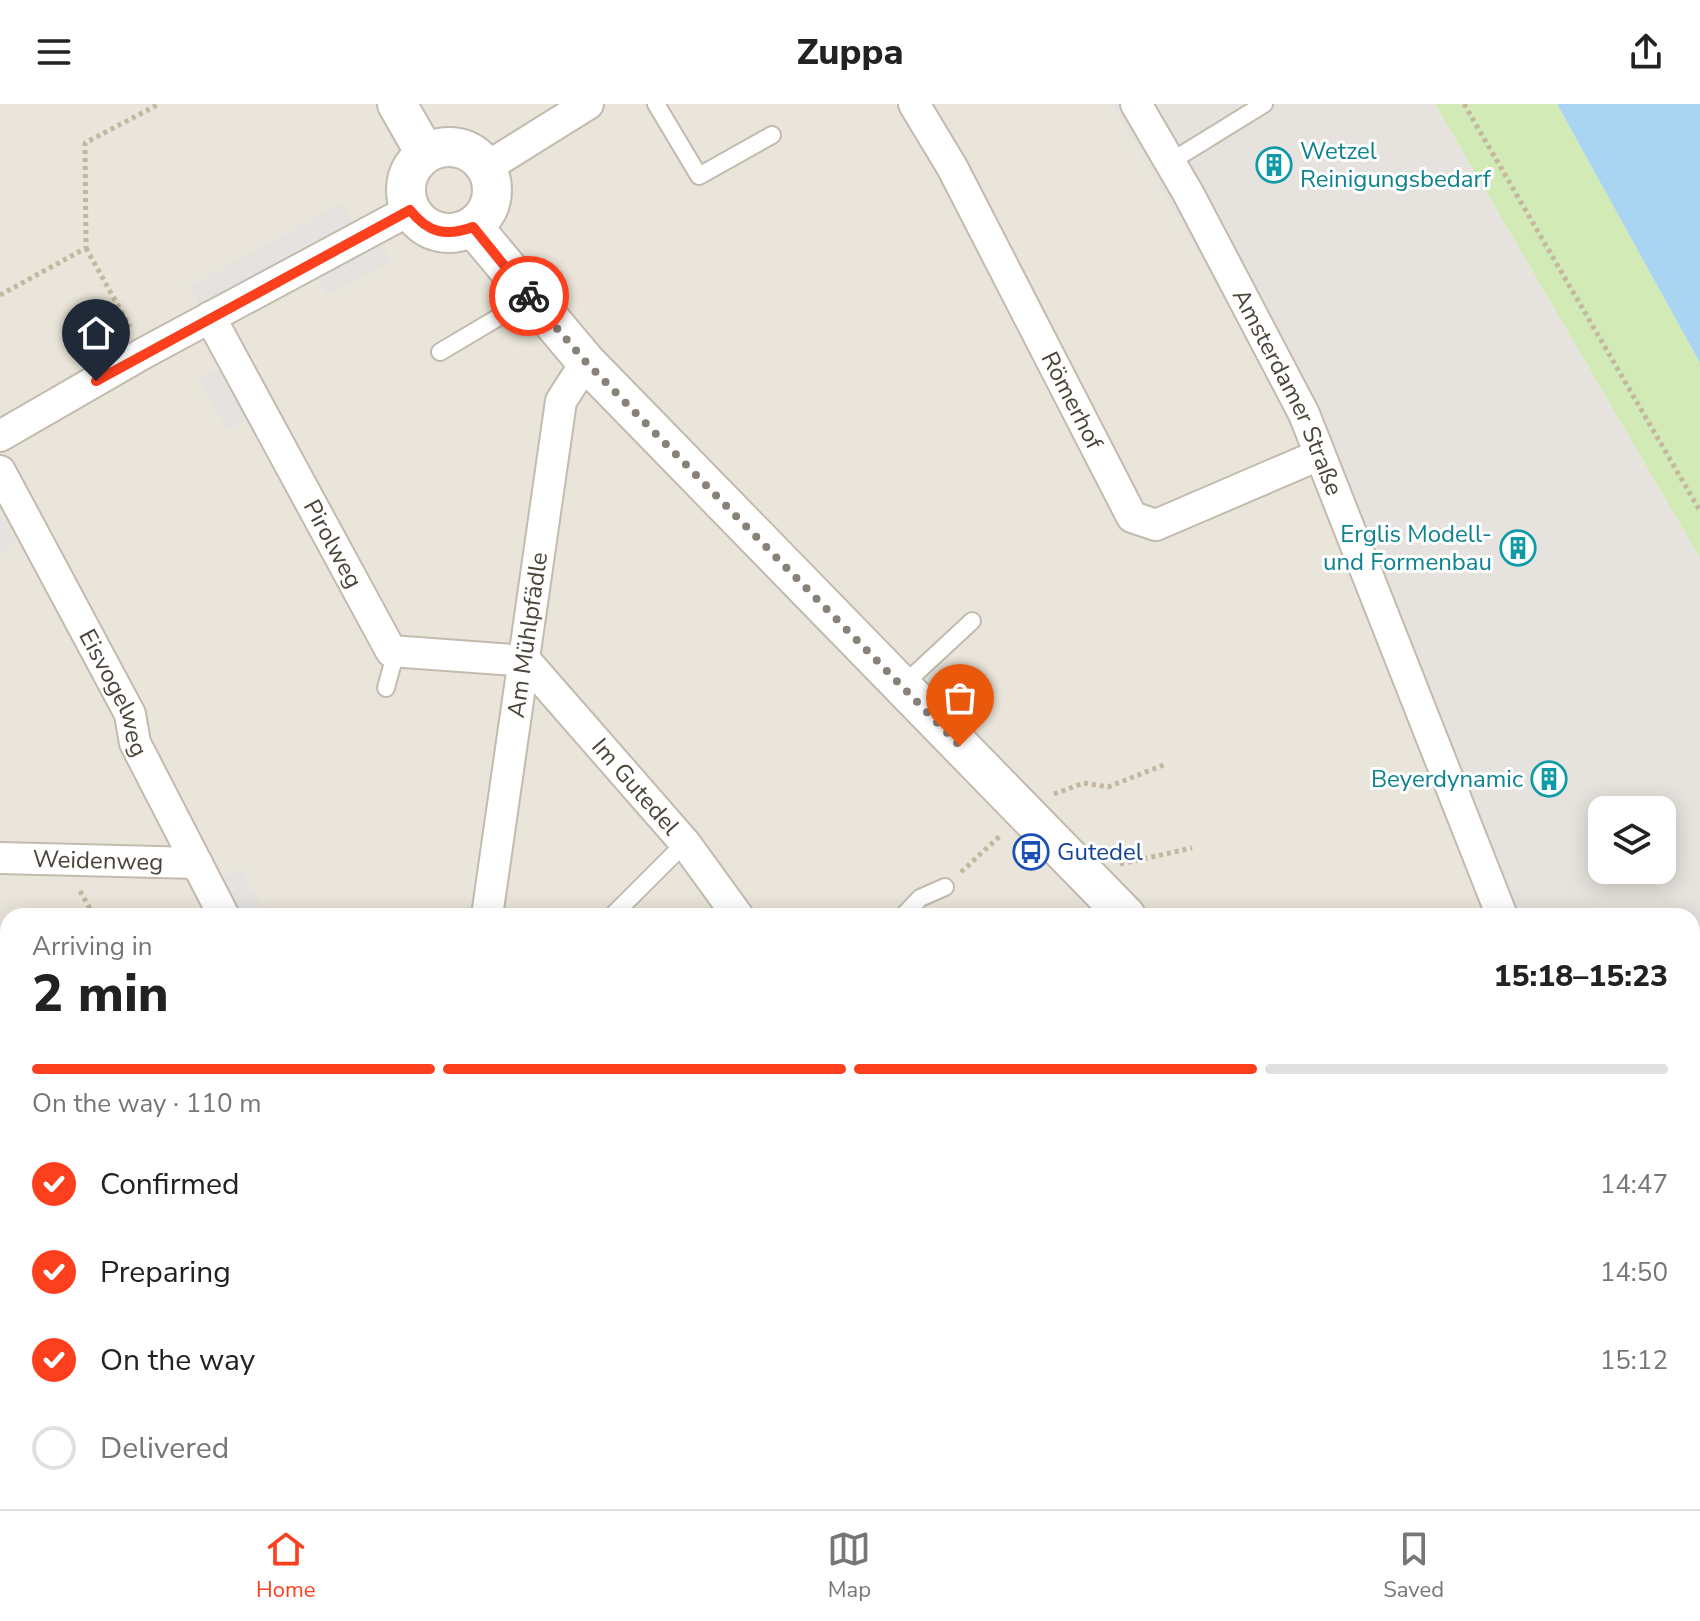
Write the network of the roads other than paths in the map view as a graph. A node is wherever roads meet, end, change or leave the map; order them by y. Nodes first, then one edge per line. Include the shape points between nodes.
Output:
1 (397, 104) edge
2 (588, 104) edge
3 (656, 104) edge
4 (914, 104) edge
5 (1136, 104) edge
6 (1264, 104) edge
7 (772, 135) dead end
8 (425, 153) junction
9 (1170, 162) junction
10 (487, 167) junction
11 (410, 210) junction
12 (473, 227) junction
13 (531, 298) junction
14 (210, 317) junction
15 (440, 352) dead end
16 (586, 362) junction
17 (0, 436) edge
18 (1319, 455) junction
19 (0, 471) edge
20 (972, 621) dead end
21 (396, 651) junction
22 (526, 661) junction
23 (902, 686) junction
24 (386, 688) dead end
25 (685, 843) junction
26 (0, 858) edge
27 (197, 863) junction
28 (945, 887) road end
29 (220, 908) edge
30 (488, 908) edge
31 (620, 908) edge
32 (732, 908) edge
33 (911, 908) edge
34 (1118, 908) edge
35 (1499, 908) edge

1 - 8 street
2 - 10 street
3 - 7 lane via 699,176
4 - 18 street, Römerhof via 952,167 1132,517 1156,525
5 - 9 street, Amsterdamer Straße
6 - 9 lane
8 - 10 street via 441,146 459,147
8 - 11 street via 410,168 405,189
9 - 18 street, Amsterdamer Straße via 1304,414
10 - 12 street via 493,188 488,210
11 - 12 street via 438,233
11 - 14 street
12 - 13 street
13 - 15 lane
13 - 16 street
14 - 17 street
14 - 21 street, Pirolweg via 391,651
16 - 22 street, Am Mühlpfädle via 561,401
16 - 23 street
18 - 35 street, Amsterdamer Straße
19 - 27 street, Eisvogelweg via 130,714 135,743
20 - 23 lane
21 - 22 street
21 - 24 lane
22 - 25 street, Im Gutedel
22 - 30 street, Am Mühlpfädle
23 - 34 street
25 - 31 lane
25 - 32 street, Im Gutedel
26 - 27 street, Weidenweg
27 - 29 street, Eisvogelweg
28 - 33 lane

